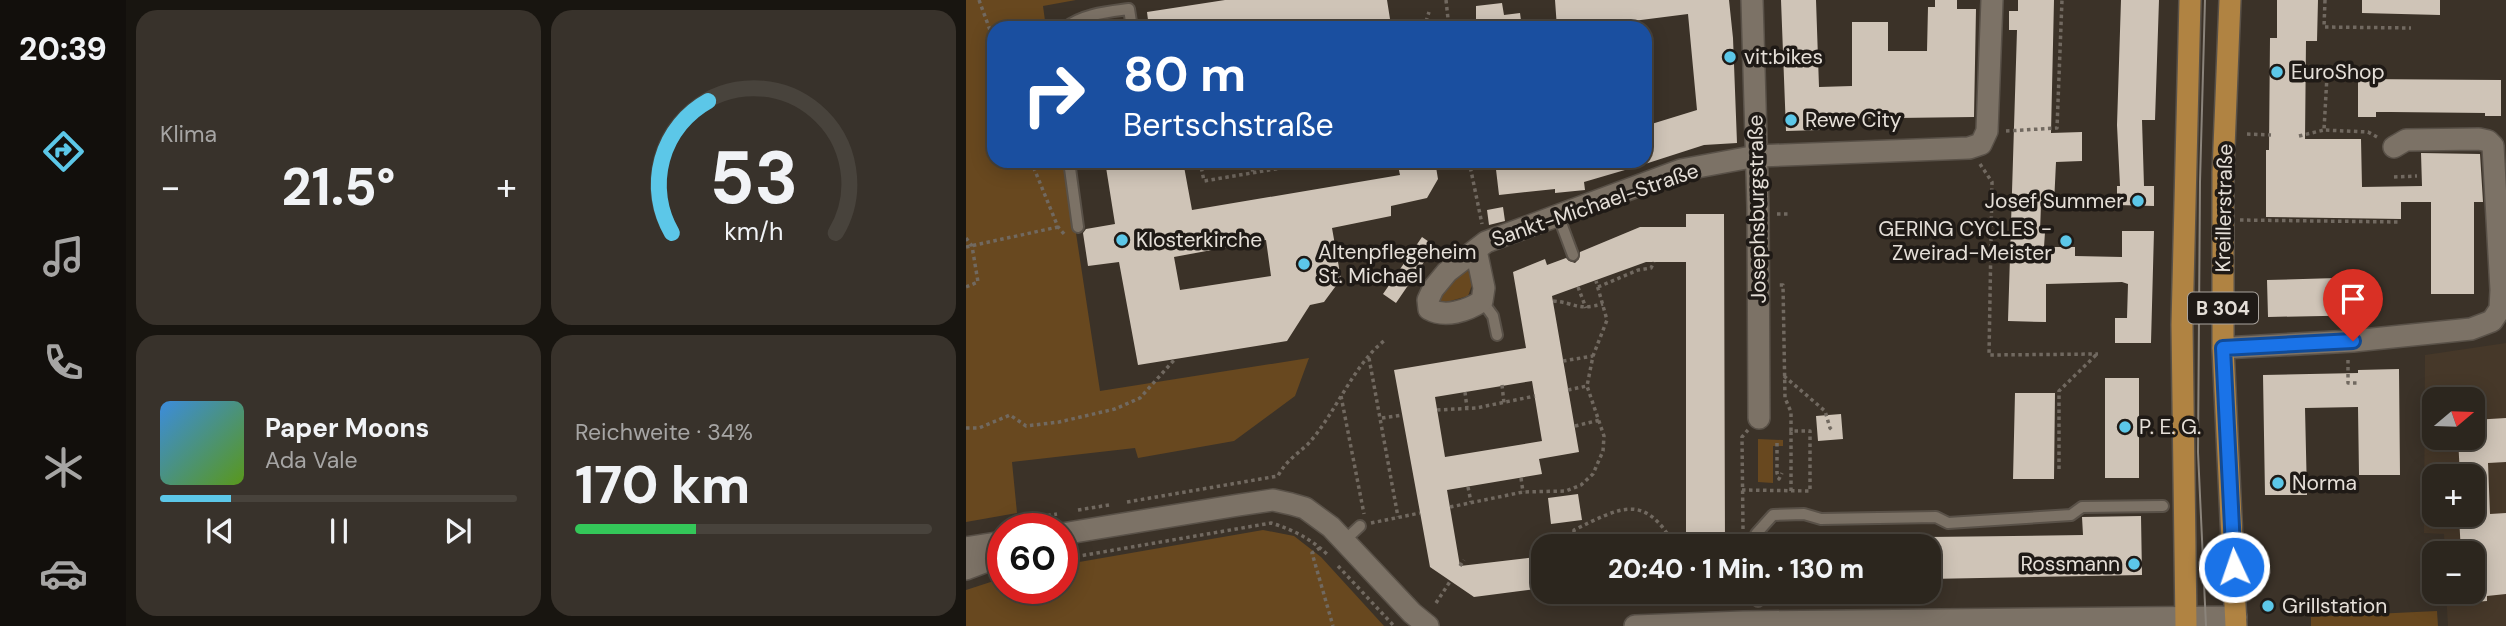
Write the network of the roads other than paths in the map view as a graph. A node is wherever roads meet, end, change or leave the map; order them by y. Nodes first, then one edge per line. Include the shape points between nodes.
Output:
1 (1752, 0) edge
2 (1992, 0) edge
3 (2190, 0) edge
4 (2230, 0) edge
5 (1076, 21) edge
6 (1131, 21) edge
7 (2394, 147) road end
8 (1757, 156) junction
9 (1070, 168) edge
10 (1558, 215) junction
11 (1078, 227) dead end
12 (1481, 246) junction
13 (1573, 255) dead end
14 (1482, 300) junction
15 (1497, 335) dead end
16 (2223, 348) junction
17 (1759, 418) road end
18 (2163, 506) dead end
19 (1078, 522) edge
20 (1360, 526) dead end
21 (1756, 534) edge
22 (987, 539) edge
23 (966, 548) edge
24 (1336, 548) junction
25 (987, 561) edge
26 (966, 569) edge
27 (1759, 610) edge
28 (2236, 621) edge
29 (2186, 622) edge
30 (1428, 626) edge
31 (1635, 626) edge

1 - 8 street, Josephsburgstraße
2 - 8 street, Sankt-Michael-Straße via 1987,131 1981,144
3 - 29 main road, Kreillerstraße / B 304 via 2182,325
4 - 16 main road, Kreillerstraße / B 304
5 - 6 lane via 1100,12 1129,9
7 - 16 street via 2406,140 2479,139 2493,146 2501,290 2500,309 2492,321 2471,329 2353,341
8 - 10 street, Sankt-Michael-Straße via 1681,170
8 - 17 street, Josephsburgstraße
9 - 11 lane
10 - 12 street, Sankt-Michael-Straße
10 - 13 lane
12 - 14 street, Sankt-Michael-Straße
12 - 14 street, Sankt-Michael-Straße via 1447,272 1428,300 1429,309 1437,314 1472,307
14 - 15 lane via 1493,316
16 - 28 main road, Kreillerstraße / B 304
18 - 21 lane via 2081,507 2071,515 1948,523 1936,517 1773,515
19 - 24 street via 1273,500 1306,508 1318,516
20 - 24 lane
22 - 23 street
24 - 30 street
25 - 26 street
27 - 29 street
27 - 31 street
28 - 29 street

